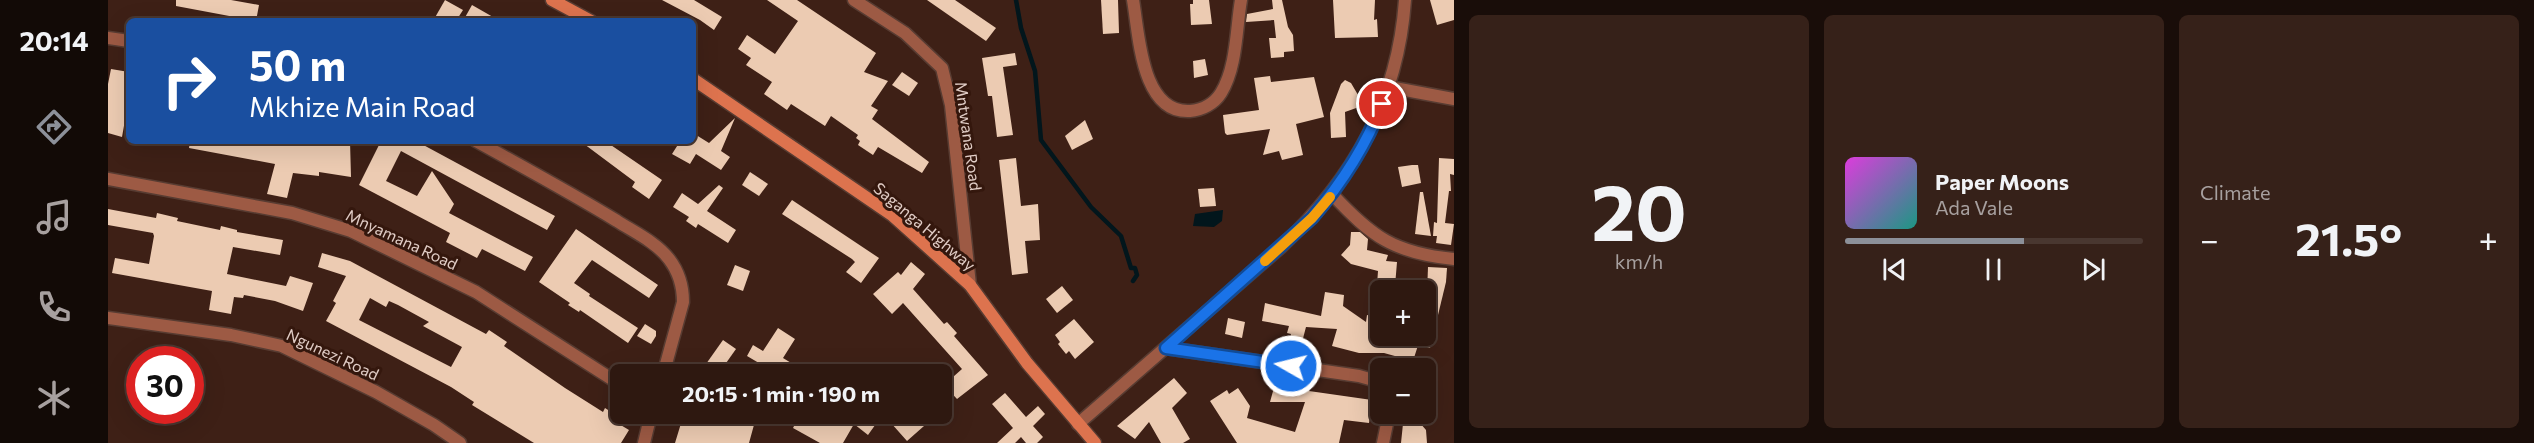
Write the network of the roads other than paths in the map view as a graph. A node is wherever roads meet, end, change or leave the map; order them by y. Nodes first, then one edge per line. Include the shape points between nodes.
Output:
1 (552, 0) edge
2 (854, 0) edge
3 (1133, 0) edge
4 (1241, 0) edge
5 (1405, 0) edge
6 (585, 18) edge
7 (108, 38) edge
8 (126, 41) edge
9 (696, 81) edge
10 (1389, 87) junction
11 (1454, 99) edge
12 (481, 144) edge
13 (108, 179) edge
14 (1332, 194) junction
15 (1454, 259) edge
16 (970, 285) junction
17 (108, 318) edge
18 (1166, 348) junction
19 (666, 364) edge
20 (610, 378) edge
21 (1370, 379) edge
22 (649, 424) edge
23 (1078, 424) junction
24 (1387, 424) edge
25 (460, 443) edge
26 (644, 443) edge
27 (1095, 443) edge
28 (1383, 443) edge

1 - 6 street
2 - 16 street, Mntwana Road via 905,33 942,68 953,115
3 - 4 street via 1150,84 1166,105 1180,111 1208,106 1220,95 1230,68
5 - 10 street
7 - 8 street
9 - 16 street, Saganga Highway via 892,215
10 - 11 street
10 - 14 street via 1376,122
12 - 19 street via 602,212 668,257 683,290
13 - 20 street, Mnyamana Road via 292,213 351,231 476,292
14 - 15 street via 1356,219 1395,246
14 - 18 street via 1281,247
16 - 23 street, Saganga Highway
17 - 25 street, Ngunezi Road via 282,346 376,392
18 - 21 street
18 - 23 street
22 - 26 street
23 - 27 street, Saganga Highway
24 - 28 street

